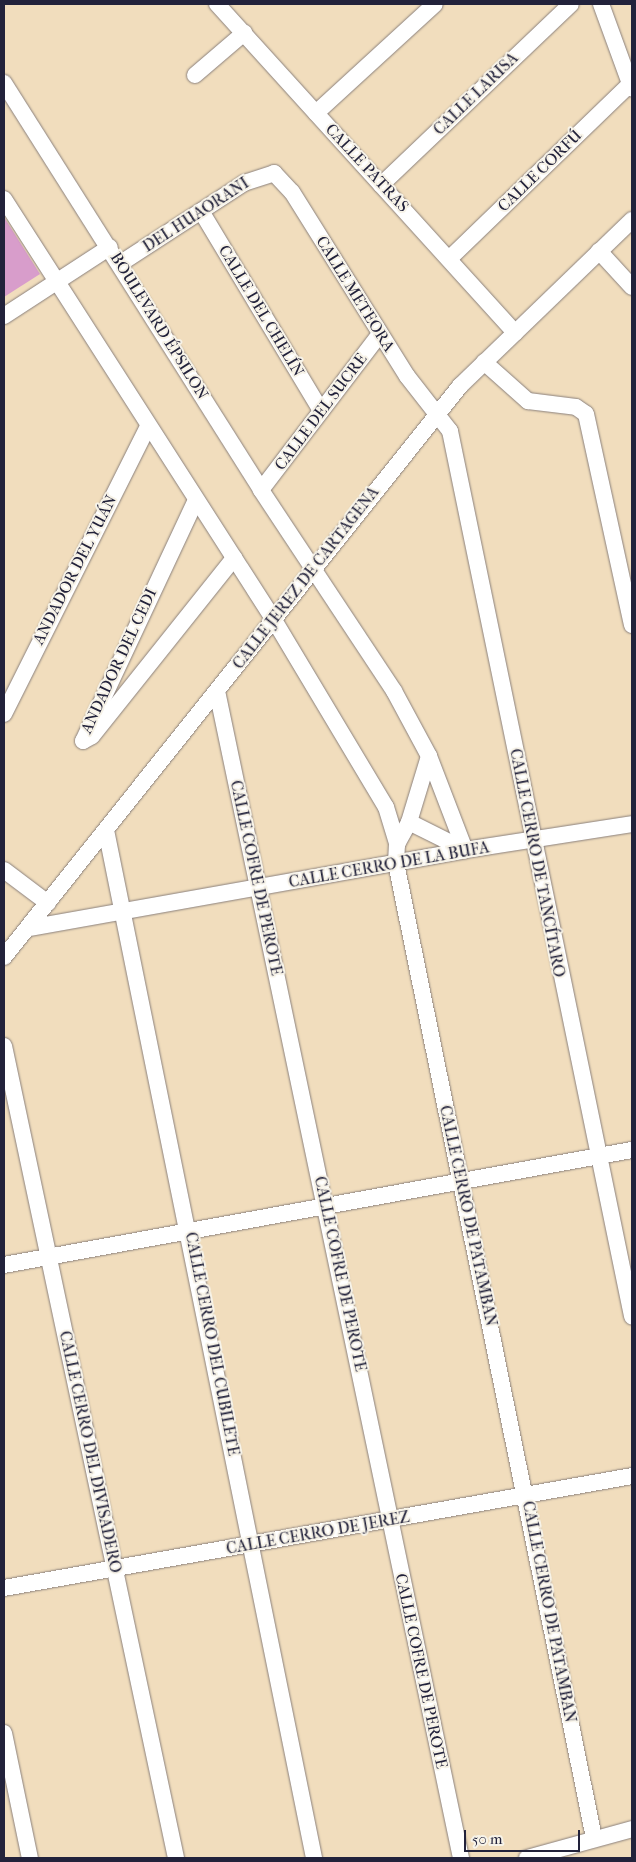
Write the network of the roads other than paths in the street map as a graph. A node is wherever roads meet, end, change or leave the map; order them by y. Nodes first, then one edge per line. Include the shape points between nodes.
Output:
1 (217, 4) edge
2 (435, 4) edge
3 (572, 4) edge
4 (601, 4) edge
5 (244, 33) junction
6 (195, 75) dead end
7 (4, 83) edge
8 (631, 86) edge
9 (316, 113) junction
10 (274, 173) joint
11 (381, 184) junction
12 (4, 199) edge
13 (200, 212) junction
14 (9, 220) edge
15 (632, 220) edge
16 (110, 247) junction
17 (599, 251) junction
18 (450, 258) junction
19 (121, 264) junction
20 (57, 282) junction
21 (632, 287) edge
22 (4, 316) edge
23 (515, 333) junction
24 (380, 334) junction
25 (484, 362) junction
26 (321, 412) junction
27 (438, 414) junction
28 (148, 427) junction
29 (261, 490) junction
30 (196, 500) junction
31 (234, 558) junction
32 (316, 568) junction
33 (274, 620) junction
34 (632, 625) edge
35 (217, 691) junction
36 (4, 714) edge
37 (429, 756) junction
38 (409, 822) junction
39 (632, 824) edge
40 (106, 830) junction
41 (533, 841) junction
42 (397, 844) junction
43 (465, 850) junction
44 (396, 863) junction
45 (4, 870) edge
46 (258, 888) junction
47 (48, 904) junction
48 (123, 908) junction
49 (29, 928) junction
50 (4, 957) edge
51 (4, 1046) edge
52 (632, 1150) edge
53 (597, 1156) junction
54 (460, 1183) junction
55 (325, 1206) junction
56 (190, 1233) junction
57 (50, 1258) junction
58 (4, 1265) edge
59 (632, 1316) edge
60 (632, 1476) edge
61 (526, 1495) junction
62 (389, 1521) junction
63 (252, 1546) junction
64 (114, 1568) junction
65 (4, 1588) edge
66 (4, 1732) edge
67 (632, 1828) edge
68 (594, 1838) junction
69 (30, 1858) edge
70 (176, 1858) edge
71 (314, 1858) edge
72 (461, 1858) edge
73 (527, 1858) edge

1 - 5 street, CALLE PATRAS
2 - 9 street
3 - 11 street, CALLE LARISA
4 - 8 street
5 - 6 street
5 - 9 street, CALLE PATRAS
7 - 16 street, BOULEVARD ÉPSILON
8 - 18 street, CALLE CORFÚ
9 - 11 street, CALLE PATRAS
10 - 13 street, DEL HUAORANI via 244,183
10 - 24 street, CALLE METEORA via 292,192
11 - 18 street, CALLE PATRAS
12 - 14 street
13 - 19 street, DEL HUAORANI
13 - 26 street, CALLE DEL CHELÍN
14 - 20 street
15 - 17 street, CALLE JEREZ DE CARTAGENA
16 - 19 street, BOULEVARD ÉPSILON
16 - 20 street
17 - 21 street
17 - 23 street, CALLE JEREZ DE CARTAGENA
18 - 23 street, CALLE PATRAS
19 - 29 street, BOULEVARD ÉPSILON
20 - 22 street
20 - 28 street
23 - 25 street, CALLE JEREZ DE CARTAGENA
24 - 26 street, CALLE DEL SUCRE
24 - 27 street, CALLE METEORA via 412,384
25 - 27 street, CALLE JEREZ DE CARTAGENA
25 - 34 street via 528,401 576,407 586,414
26 - 29 street, CALLE DEL SUCRE
27 - 32 street, CALLE JEREZ DE CARTAGENA
27 - 41 street, CALLE CERRO DE TANCÍTARO via 450,431 454,445
28 - 30 street
28 - 36 street, ANDADOR DEL YUÁN
29 - 32 street, BOULEVARD ÉPSILON
30 - 31 street
30 - 31 street, ANDADOR DEL CEDI via 83,741 92,736
31 - 33 street
32 - 33 street, CALLE JEREZ DE CARTAGENA
32 - 37 street, BOULEVARD ÉPSILON via 394,691
33 - 35 street, CALLE JEREZ DE CARTAGENA
33 - 42 street, CALLE CERRO DE PATAMBAN via 372,781 386,808
35 - 40 street, CALLE JEREZ DE CARTAGENA
35 - 46 street, CALLE COFRE DE PEROTE
37 - 38 street
37 - 43 street, BOULEVARD ÉPSILON
38 - 42 street
38 - 43 street
39 - 41 street, CALLE CERRO DE LA BUFA
40 - 47 street, CALLE JEREZ DE CARTAGENA
40 - 48 street, CALLE CERRO DEL CUBILETE
41 - 43 street, CALLE CERRO DE LA BUFA
41 - 53 street, CALLE CERRO DE TANCÍTARO
42 - 44 street, CALLE CERRO DE PATAMBAN
43 - 44 street, CALLE CERRO DE LA BUFA
44 - 46 street, CALLE CERRO DE LA BUFA
44 - 54 street, CALLE CERRO DE PATAMBAN
45 - 47 street
46 - 48 street, CALLE CERRO DE LA BUFA
46 - 55 street, CALLE COFRE DE PEROTE
47 - 49 street, CALLE JEREZ DE CARTAGENA
48 - 49 street, CALLE CERRO DE LA BUFA
48 - 56 street, CALLE CERRO DEL CUBILETE
49 - 50 street, CALLE JEREZ DE CARTAGENA
51 - 57 street, CALLE CERRO DEL DIVISADERO
52 - 53 street
53 - 54 street
53 - 59 street, CALLE CERRO DE TANCÍTARO
54 - 55 street
54 - 61 street, CALLE CERRO DE PATAMBAN
55 - 56 street
55 - 62 street, CALLE COFRE DE PEROTE via 367,1399
56 - 57 street
56 - 63 street, CALLE CERRO DEL CUBILETE
57 - 58 street
57 - 64 street, CALLE CERRO DEL DIVISADERO
60 - 61 street, CALLE CERRO DE JEREZ
61 - 62 street, CALLE CERRO DE JEREZ
61 - 68 street, CALLE CERRO DE PATAMBAN
62 - 63 street, CALLE CERRO DE JEREZ
62 - 72 street, CALLE COFRE DE PEROTE
63 - 64 street, CALLE CERRO DE JEREZ
63 - 71 street, CALLE CERRO DEL CUBILETE
64 - 65 street, CALLE CERRO DE JEREZ
64 - 70 street, CALLE CERRO DEL DIVISADERO
66 - 69 street
67 - 68 street
68 - 73 street

